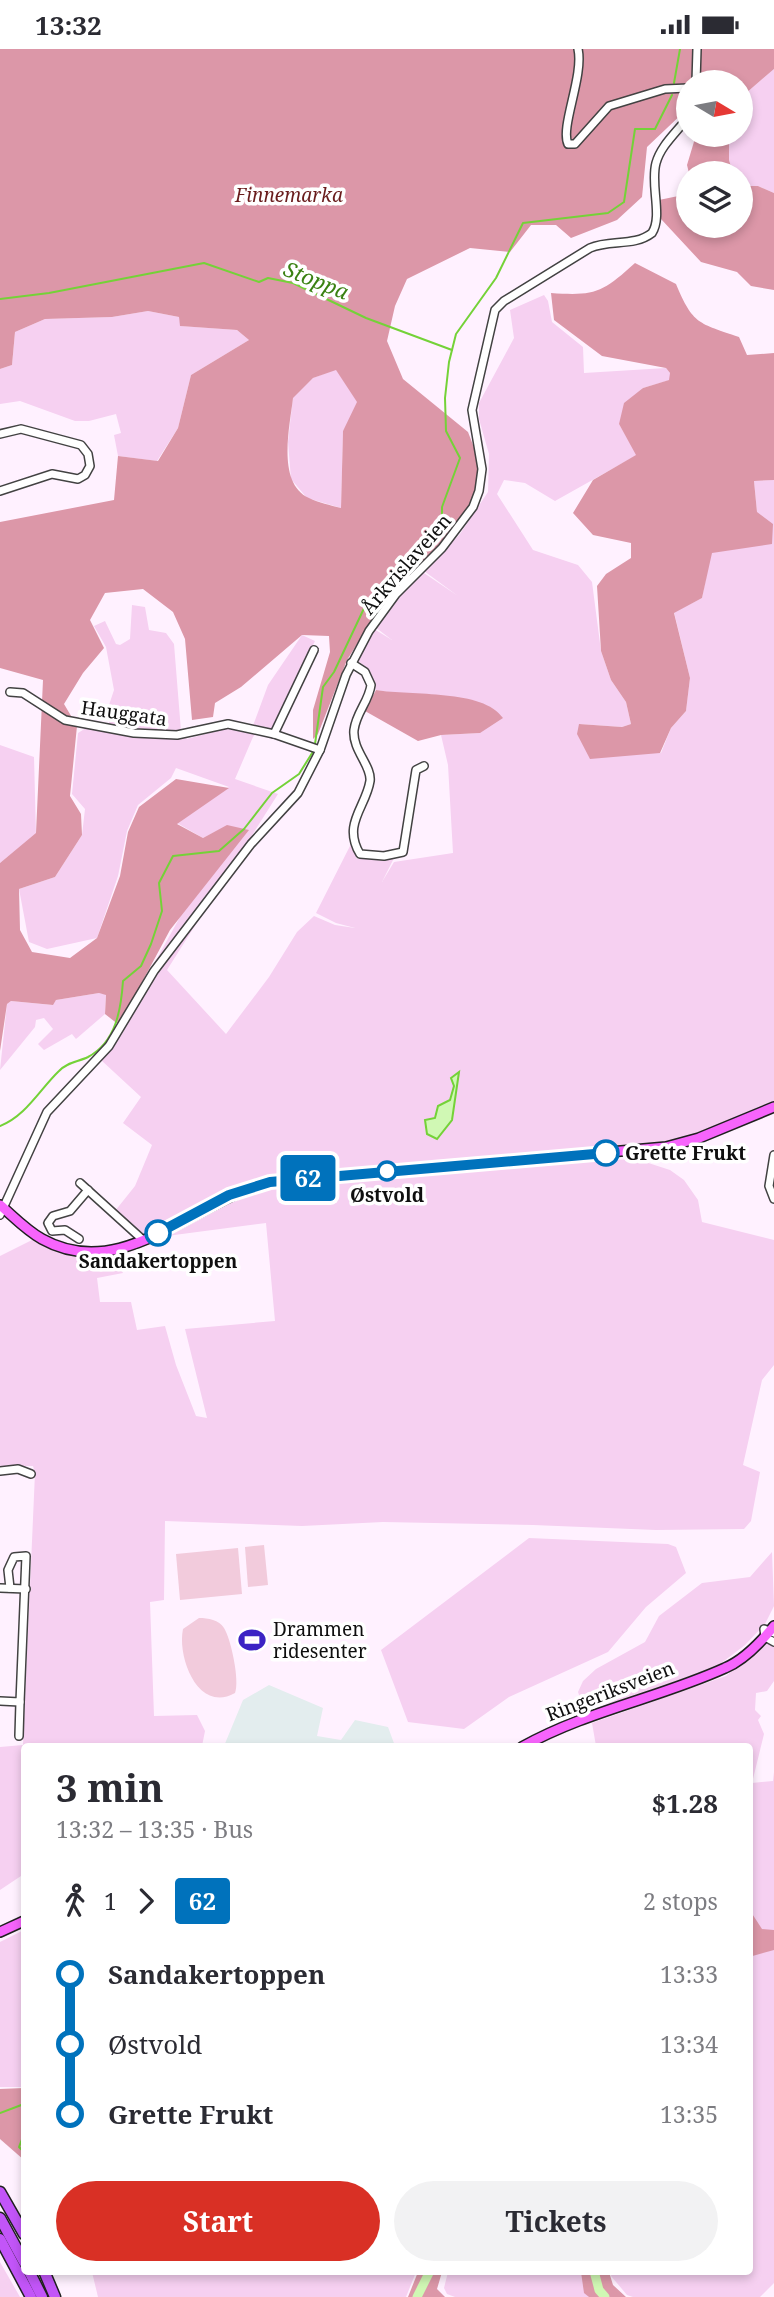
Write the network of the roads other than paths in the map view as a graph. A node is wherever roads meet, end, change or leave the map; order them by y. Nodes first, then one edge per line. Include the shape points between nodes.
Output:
1 (578, 49) edge
2 (697, 49) edge
3 (696, 70) edge
4 (676, 88) edge
5 (676, 131) edge
6 (0, 434) edge
7 (0, 491) edge
8 (314, 650) dead end
9 (351, 663) junction
10 (10, 692) dead end
11 (274, 734) junction
12 (317, 749) junction
13 (424, 765) dead end
14 (774, 1107) edge
15 (774, 1155) edge
16 (80, 1183) dead end
17 (88, 1190) junction
18 (774, 1199) edge
19 (1, 1210) edge
20 (79, 1239) dead end
21 (143, 1240) junction
22 (0, 1471) edge
23 (31, 1474) dead end
24 (0, 1588) edge
25 (10, 1588) junction
26 (26, 1589) junction
27 (774, 1616) edge
28 (770, 1633) edge
29 (0, 1702) edge
30 (20, 1702) junction
31 (19, 1736) dead end
32 (531, 1743) edge
33 (21, 1922) edge
34 (0, 1932) edge
35 (0, 2192) edge
36 (0, 2218) edge
37 (21, 2229) edge
38 (0, 2239) edge
39 (21, 2256) edge
40 (31, 2275) edge
41 (46, 2275) edge
42 (31, 2297) edge
43 (42, 2297) edge
44 (55, 2297) edge

1 - 4 street via 581,69 572,96 568,144 578,141 612,104
2 - 3 street
5 - 9 street, Årkvislaveien via 656,162 657,219 652,233 590,248 495,310 472,410 482,469 476,500 453,535 390,601
6 - 7 street via 21,429 81,445 90,466 78,479 52,474
8 - 11 street
9 - 12 street, Årkvislaveien
9 - 13 street via 365,672 371,685 354,736 370,781 355,823 360,854 402,852 410,788 416,770
10 - 11 street, Hauggata via 19,691 65,720 144,735 201,732 224,724
11 - 12 street, Hauggata
12 - 19 street, Årkvislaveien via 292,801 251,844 154,971 109,1046 47,1112
14 - 21 main road via 666,1147 262,1184 229,1195
15 - 18 street via 769,1186
16 - 17 street
17 - 20 street via 70,1211 56,1214 48,1223 52,1231 65,1230
17 - 21 street
19 - 21 main road via 35,1234 73,1251 104,1252
22 - 23 street via 18,1469
24 - 25 street
25 - 26 street
25 - 26 street via 9,1565 14,1557 24,1556 28,1559
26 - 30 street
27 - 28 main road, Ringeriksveien
28 - 32 main road, Ringeriksveien via 712,1672 589,1716
29 - 30 street
30 - 31 street
33 - 34 main road
35 - 37 highway
36 - 39 highway
38 - 42 highway
40 - 43 highway
41 - 44 highway

